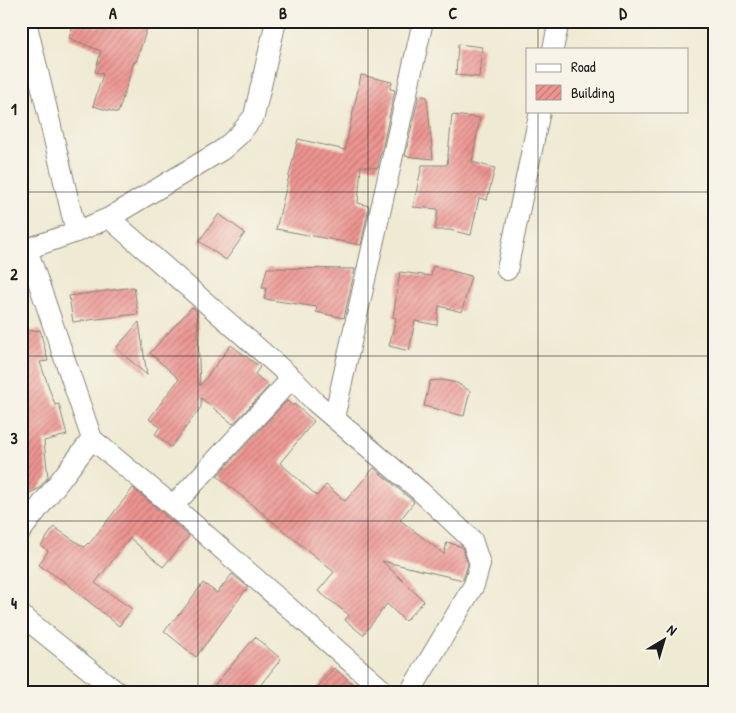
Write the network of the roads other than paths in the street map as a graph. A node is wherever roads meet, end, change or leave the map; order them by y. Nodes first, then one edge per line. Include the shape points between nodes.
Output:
1 (26, 21) edge
2 (276, 21) edge
3 (423, 21) edge
4 (559, 21) edge
5 (553, 48) edge
6 (540, 112) edge
7 (109, 218) junction
8 (76, 232) junction
9 (24, 250) edge
10 (507, 270) dead end
11 (292, 378) junction
12 (334, 418) junction
13 (92, 440) junction
14 (173, 506) junction
15 (21, 531) edge
16 (21, 614) edge
17 (117, 692) edge
18 (385, 692) edge
19 (410, 692) edge

1 - 8 street
2 - 7 street via 254,116 239,135 222,150
3 - 12 street
4 - 5 street
6 - 10 street
7 - 8 street
7 - 11 street
8 - 9 street
9 - 13 street
11 - 12 street
11 - 14 street
12 - 19 street via 472,540 480,564 474,585
13 - 14 street
13 - 15 street
14 - 18 street
16 - 17 street

